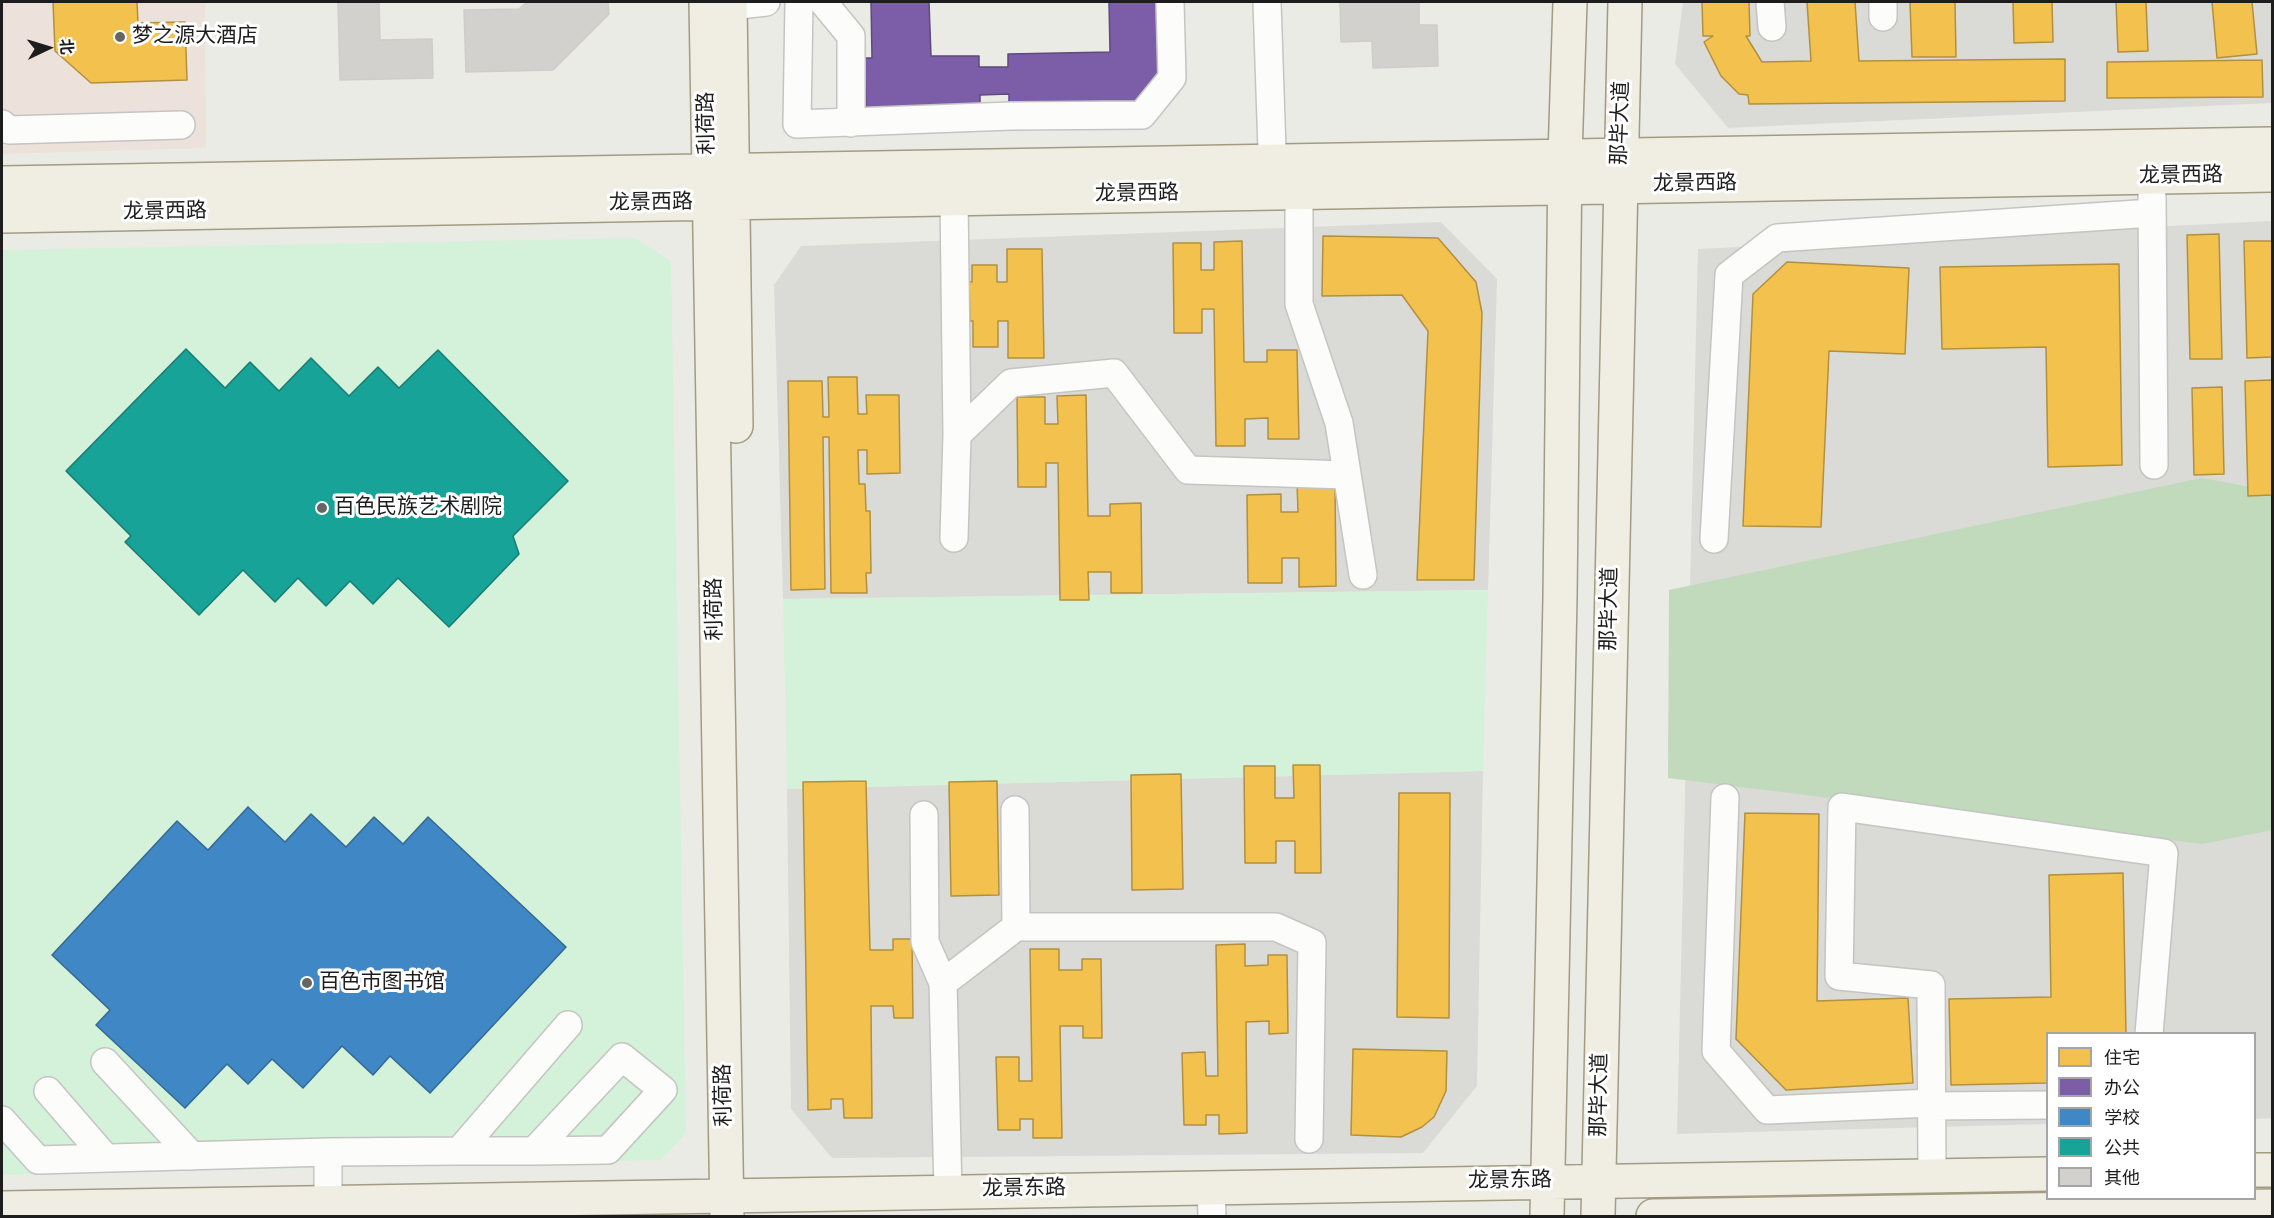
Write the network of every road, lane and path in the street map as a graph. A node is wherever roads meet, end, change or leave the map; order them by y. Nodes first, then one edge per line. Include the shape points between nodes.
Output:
1 (766, 2) edge
2 (798, 2) edge
3 (816, 2) edge
4 (823, 2) edge
5 (1170, 2) edge
6 (1267, 2) edge
7 (1570, 2) edge
8 (1625, 2) edge
9 (722, 3) edge
10 (851, 123) junction
11 (2, 124) edge
12 (181, 125) dead end
13 (2272, 144) edge
14 (721, 171) junction
15 (1620, 171) junction
16 (1565, 172) junction
17 (2272, 175) edge
18 (2152, 177) junction
19 (1281, 182) junction
20 (2, 183) edge
21 (954, 198) junction
22 (721, 203) junction
23 (2152, 213) junction
24 (2, 216) edge
25 (957, 435) junction
26 (2154, 465) dead end
27 (1347, 475) junction
28 (954, 538) dead end
29 (1714, 539) dead end
30 (1363, 575) dead end
31 (1725, 798) dead end
32 (1015, 810) dead end
33 (924, 815) dead end
34 (1016, 927) junction
35 (943, 983) junction
36 (568, 1025) dead end
37 (2150, 1032) edge
38 (105, 1062) dead end
39 (48, 1091) dead end
40 (1932, 1104) junction
41 (2046, 1105) edge
42 (2, 1120) edge
43 (1309, 1138) dead end
44 (459, 1151) junction
45 (534, 1151) dead end
46 (328, 1152) junction
47 (192, 1156) junction
48 (106, 1158) junction
49 (2256, 1170) edge
50 (2272, 1170) edge
51 (2046, 1174) edge
52 (1932, 1176) junction
53 (1547, 1182) junction
54 (1600, 1182) junction
55 (948, 1192) junction
56 (327, 1202) junction
57 (1211, 1202) edge
58 (737, 1206) edge
59 (2272, 1206) edge
60 (2, 1208) edge
61 (1547, 1216) edge
62 (1598, 1216) edge
63 (1653, 1216) edge

1 - 9 street
2 - 3 street
2 - 10 street via 797,124
4 - 10 street via 852,36
5 - 10 street via 1172,78 1142,115
6 - 19 street
7 - 16 main road
8 - 15 main road, 那毕大道
9 - 14 main road, 利荷路
11 - 12 street via 9,130
13 - 15 main road, 龙景西路
14 - 19 main road, 龙景西路
14 - 20 main road, 龙景西路
14 - 22 main road, 利荷路
15 - 16 main road, 龙景西路
15 - 18 main road, 龙景西路
15 - 54 main road, 那毕大道
16 - 19 main road, 龙景西路
16 - 53 main road
17 - 18 main road, 龙景西路
18 - 23 street
19 - 21 main road, 龙景西路
19 - 27 street via 1299,304 1340,423
21 - 22 main road, 龙景西路
21 - 25 street
22 - 24 main road, 龙景西路
22 - 58 main road, 利荷路
23 - 26 street
23 - 29 street via 1777,238 1729,276
25 - 27 street via 1011,383 1114,373 1188,470
25 - 28 street
27 - 30 street
31 - 40 street via 1716,1051 1767,1110
32 - 34 street
33 - 35 street via 925,942
34 - 35 street
34 - 43 street via 1276,927 1312,943
35 - 55 street
36 - 44 street
37 - 40 street via 2164,853 1842,807 1839,976 1931,985
38 - 47 street
39 - 48 street
40 - 41 street
40 - 52 street
42 - 48 street via 39,1160
44 - 45 street
44 - 46 street
46 - 47 street
46 - 56 street
47 - 48 street
49 - 50 main road
51 - 52 main road, 龙景东路
52 - 54 main road, 龙景东路
53 - 54 main road, 龙景东路
53 - 57 main road, 龙景东路
53 - 61 main road
54 - 62 main road, 那毕大道
55 - 57 main road, 龙景东路
55 - 58 main road, 龙景东路
56 - 58 main road, 龙景东路
56 - 60 main road, 龙景东路
59 - 63 main road

